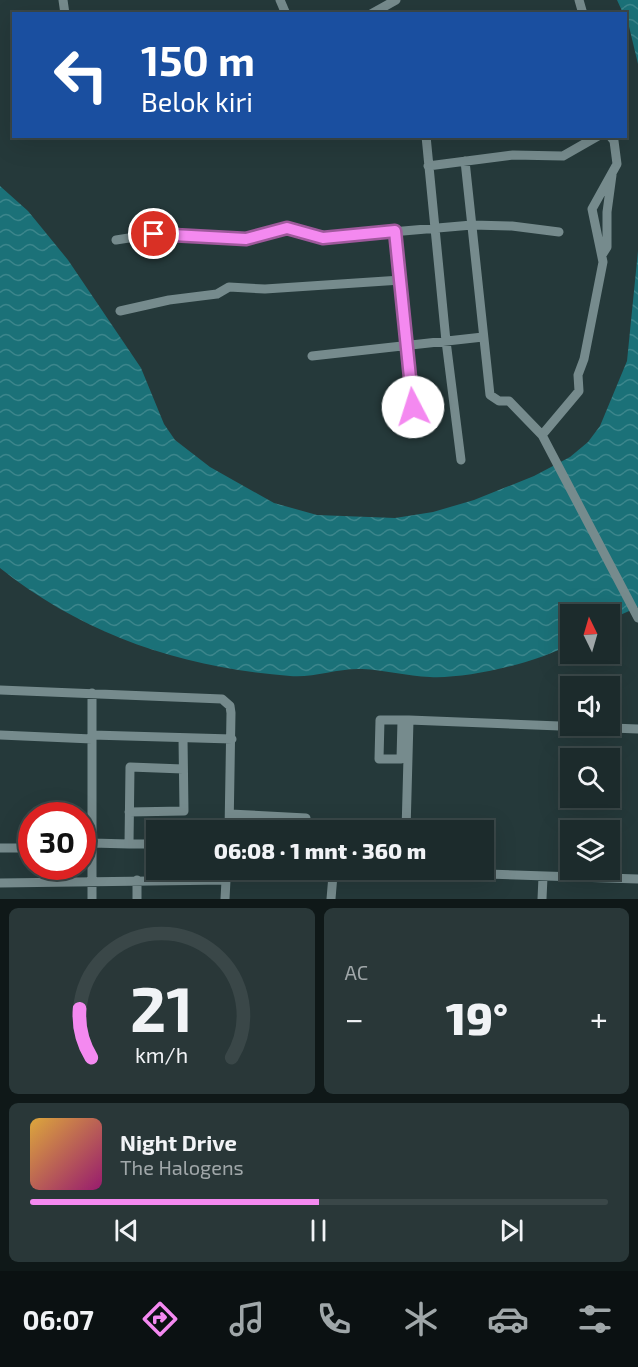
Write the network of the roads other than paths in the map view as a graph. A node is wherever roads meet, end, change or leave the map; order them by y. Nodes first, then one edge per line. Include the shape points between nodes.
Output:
1 (396, 0) edge
2 (375, 7) edge
3 (426, 138) edge
4 (594, 138) edge
5 (612, 138) edge
6 (465, 161) junction
7 (428, 166) junction
8 (612, 170) junction
9 (471, 225) junction
10 (434, 227) junction
11 (395, 231) junction
12 (559, 232) dead end
13 (117, 240) dead end
14 (602, 255) junction
15 (400, 280) junction
16 (120, 311) dead end
17 (483, 337) junction
18 (446, 341) junction
19 (408, 346) junction
20 (312, 356) dead end
21 (413, 407) dead end
22 (542, 435) junction
23 (461, 459) dead end
24 (638, 618) edge
25 (0, 690) edge
26 (92, 693) junction
27 (406, 720) junction
28 (638, 729) edge
29 (0, 735) edge
30 (92, 737) junction
31 (183, 738) junction
32 (232, 739) junction
33 (183, 769) junction
34 (90, 802) edge
35 (129, 812) junction
36 (230, 814) junction
37 (306, 818) dead end
38 (230, 820) edge
39 (406, 820) edge
40 (129, 844) junction
41 (146, 844) edge
42 (96, 846) edge
43 (0, 848) edge
44 (18, 848) edge
45 (494, 875) edge
46 (543, 877) junction
47 (638, 879) edge
48 (137, 880) junction
49 (146, 880) edge
50 (226, 880) edge
51 (333, 880) edge
52 (92, 881) junction
53 (0, 883) edge
54 (92, 899) edge
55 (138, 899) edge
56 (225, 899) edge
57 (331, 899) edge
58 (542, 899) edge

1 - 2 street
3 - 7 street
4 - 6 street via 563,156 513,155
5 - 8 street via 617,164
6 - 7 street
6 - 9 street
7 - 10 street
8 - 14 street via 607,247
8 - 14 street via 592,209
9 - 10 street
9 - 12 street
9 - 17 street
10 - 11 street
10 - 18 street
11 - 13 street via 323,238 287,228 246,239 154,234
11 - 15 street
14 - 22 street via 578,375 579,391
15 - 16 street via 265,289 230,287 218,294
15 - 19 street
17 - 18 street
17 - 22 street via 490,396 509,401
18 - 19 street
18 - 23 street
19 - 20 street
19 - 21 street
22 - 24 street
25 - 26 street
26 - 30 street
26 - 32 street via 222,699 230,706
27 - 27 street via 380,720 379,759 401,759
27 - 28 street
27 - 39 street
29 - 30 street
30 - 31 street
30 - 34 street
31 - 32 street
31 - 33 street
32 - 36 street
33 - 35 street via 184,811
33 - 35 street via 130,767
35 - 40 street
36 - 37 street
36 - 38 street
40 - 41 street
40 - 42 street
43 - 44 street
45 - 46 street
46 - 47 street
46 - 58 street
48 - 49 street
48 - 52 street
48 - 55 street
50 - 56 street
51 - 57 street
52 - 53 street
52 - 54 street

